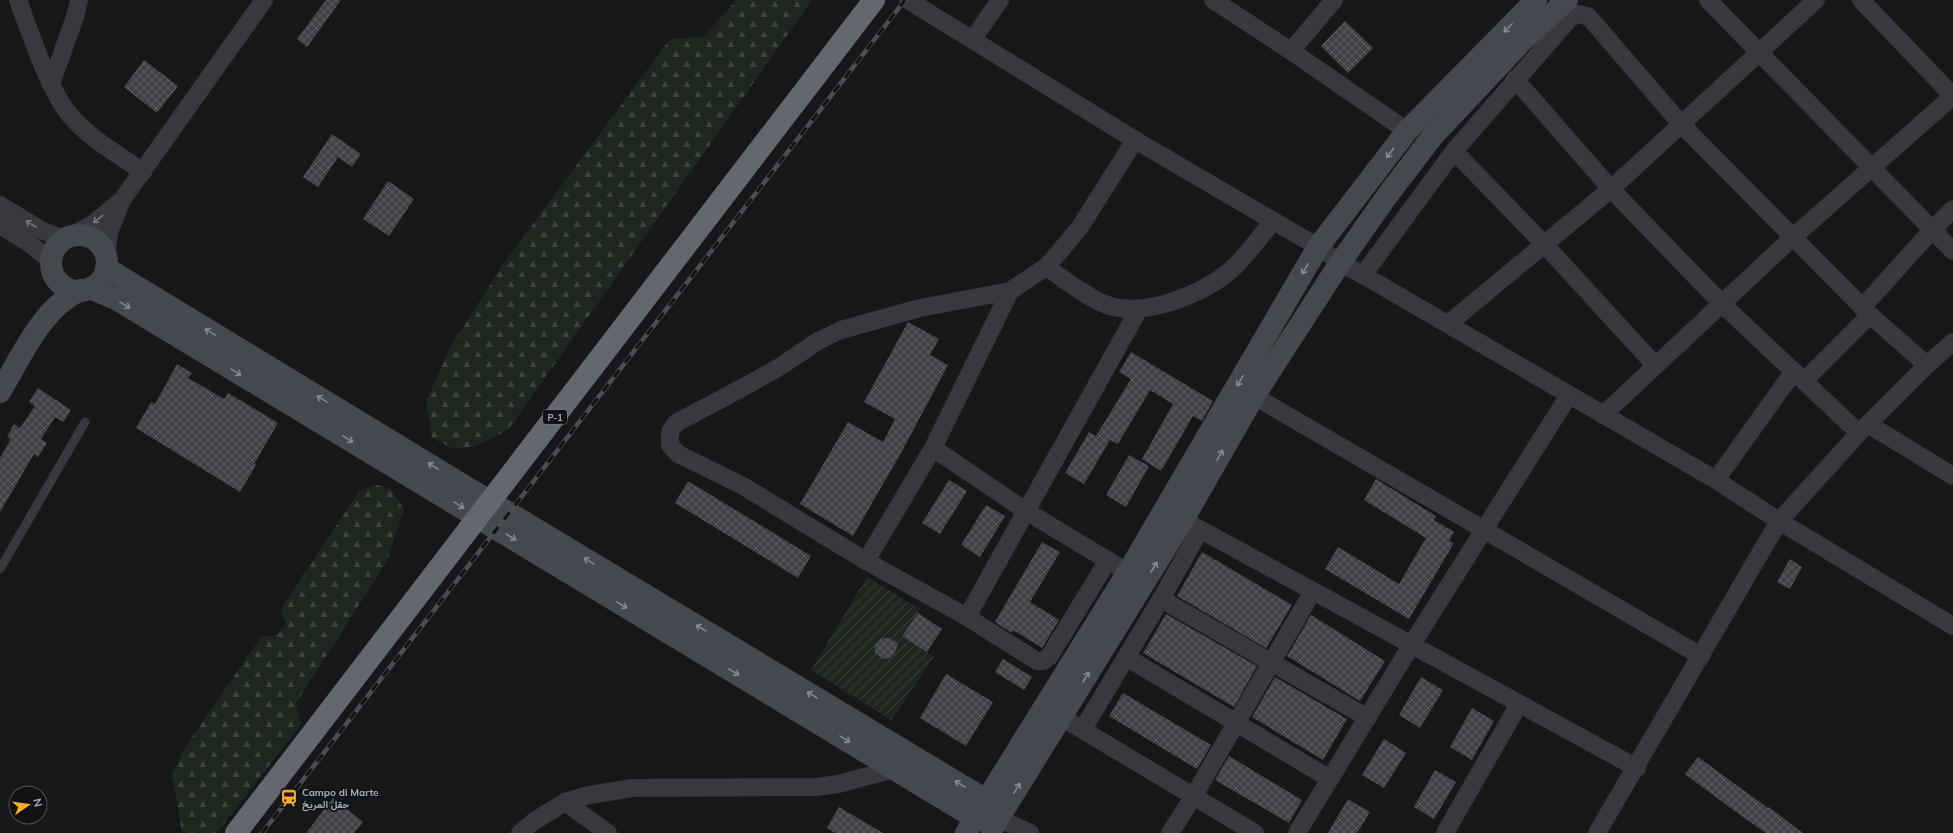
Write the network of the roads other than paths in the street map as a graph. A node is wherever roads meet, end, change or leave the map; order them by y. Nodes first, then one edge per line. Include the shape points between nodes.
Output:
1 (18, 0) edge
2 (79, 0) edge
3 (264, 0) edge
4 (874, 0) edge
5 (908, 0) edge
6 (1000, 0) edge
7 (1214, 0) edge
8 (1334, 0) edge
9 (1536, 0) edge
10 (1567, 0) edge
11 (1708, 0) edge
12 (1816, 0) edge
13 (1861, 0) edge
14 (974, 39) junction
15 (1290, 51) junction
16 (1760, 52) junction
17 (1515, 79) junction
18 (51, 84) junction
19 (1953, 96) edge
20 (1681, 124) junction
21 (1407, 131) junction
22 (1136, 140) junction
23 (1454, 151) junction
24 (1871, 168) junction
25 (143, 172) junction
26 (1611, 188) junction
27 (122, 200) junction
28 (0, 205) edge
29 (1953, 209) edge
30 (1273, 222) junction
31 (0, 225) edge
32 (1932, 229) junction
33 (67, 238) junction
34 (1792, 238) junction
35 (1544, 244) junction
36 (1318, 247) junction
37 (1953, 251) edge
38 (106, 263) junction
39 (1340, 263) junction
40 (51, 266) junction
41 (1046, 266) junction
42 (1363, 275) junction
43 (86, 289) junction
44 (1010, 291) junction
45 (1722, 304) junction
46 (1139, 309) junction
47 (1866, 311) junction
48 (46, 316) junction
49 (1448, 324) junction
50 (1952, 345) edge
51 (1655, 365) junction
52 (1927, 365) junction
53 (1799, 376) junction
54 (0, 392) edge
55 (1569, 395) junction
56 (1254, 396) junction
57 (1603, 415) junction
58 (85, 422) dead end
59 (1864, 429) junction
60 (934, 448) junction
61 (1953, 476) edge
62 (1716, 480) junction
63 (484, 509) junction
64 (1026, 511) junction
65 (1182, 520) junction
66 (1779, 521) junction
67 (1484, 531) junction
68 (866, 560) junction
69 (1108, 560) junction
70 (0, 569) edge
71 (1128, 572) junction
72 (1314, 591) junction
73 (1161, 599) junction
74 (967, 617) junction
75 (1953, 626) edge
76 (1412, 644) junction
77 (1700, 656) junction
78 (1126, 658) junction
79 (1270, 663) junction
80 (1519, 704) junction
81 (1061, 718) junction
82 (1368, 718) junction
83 (1235, 724) junction
84 (1083, 729) junction
85 (1636, 768) junction
86 (894, 769) junction
87 (1330, 779) junction
88 (1192, 797) junction
89 (986, 800) junction
90 (565, 802) junction
91 (982, 826) edge
92 (236, 833) edge
93 (520, 833) edge
94 (608, 833) edge
95 (1030, 833) edge
96 (1170, 833) edge
97 (1255, 833) edge
98 (1297, 833) edge
99 (1445, 833) edge
100 (1597, 833) edge

1 - 18 street
2 - 18 street
3 - 25 street
4 - 63 highway, P-1
5 - 14 street
6 - 14 street
7 - 15 street
8 - 15 street
9 -> 21 street
10 - 39 street via 1523,40 1432,137
11 - 16 street
12 - 16 street
13 - 19 street
14 - 22 street
15 - 21 street
16 - 20 street
16 - 24 street
17 - 20 street via 1570,18 1579,14 1588,16
17 - 23 street
17 - 26 street
18 - 25 street via 68,114 89,134
19 - 24 street
20 - 26 street
20 - 34 street
21 -> 36 street
22 - 30 street
22 - 41 street via 1080,227
23 - 35 street
23 - 42 street
24 - 32 street
24 - 34 street
25 - 27 street
26 - 35 street
26 - 45 street
27 -> 33 street via 93,224
27 - 38 street via 109,232
33 -> 28 street via 39,229
29 - 32 street
30 - 36 street
30 - 46 street via 1232,269 1211,284 1190,295
31 - 40 street via 30,244
32 - 37 street
32 - 47 street
33 - 38 street via 80,235 97,242 103,250
33 - 40 street via 57,245
34 - 45 street
34 - 47 street
35 - 49 street
35 - 51 street
36 - 39 street
36 -> 65 street
38 - 43 street via 100,280
63 -> 38 street
39 - 42 street
39 - 56 street
40 - 43 street via 60,283 74,290
40 - 48 street via 52,283
41 - 44 street
41 - 46 street via 1100,302 1121,308
42 - 49 street
43 - 48 street via 61,301
43 -> 63 street via 116,299
44 - 60 street
44 - 68 street via 920,308 841,330 818,341 782,366 676,423 670,432 670,445 678,454 743,486
45 - 51 street
45 - 53 street
46 - 64 street
47 - 52 street
47 - 53 street
48 - 54 street
49 - 55 street
50 - 52 street
51 - 57 street
52 - 59 street
53 - 59 street
53 - 62 street
55 - 57 street
55 - 67 street
65 -> 56 street
56 - 67 street
57 - 62 street
58 - 70 lane
59 - 61 street
59 - 66 street
60 - 64 street
60 - 68 street
62 - 66 street
63 -> 86 street
89 -> 63 street
63 - 92 highway, P-1
64 - 69 street
64 - 74 street
65 - 71 street
65 - 72 street
65 - 73 street
81 -> 65 street
66 - 75 street
66 - 77 street
67 - 76 street
67 - 77 street
68 - 74 street
69 - 71 street
69 - 74 street via 1049,657 1043,661 1038,661
71 - 89 street
72 - 76 street
72 - 79 street
73 - 78 street
73 - 79 street
76 - 80 street
76 - 82 street
77 - 85 street
78 - 83 street
78 - 84 street
79 - 82 street
79 - 83 street
80 - 85 street
80 - 99 street
81 - 84 street
91 -> 81 street
82 - 87 street
83 - 87 street
83 - 88 street
84 - 88 street
85 - 100 street
86 - 90 street via 838,784 633,788 589,795
86 - 91 street
87 - 98 street
88 - 96 street
88 - 97 street
89 - 91 street
90 - 93 street
90 - 94 street
91 - 95 street

